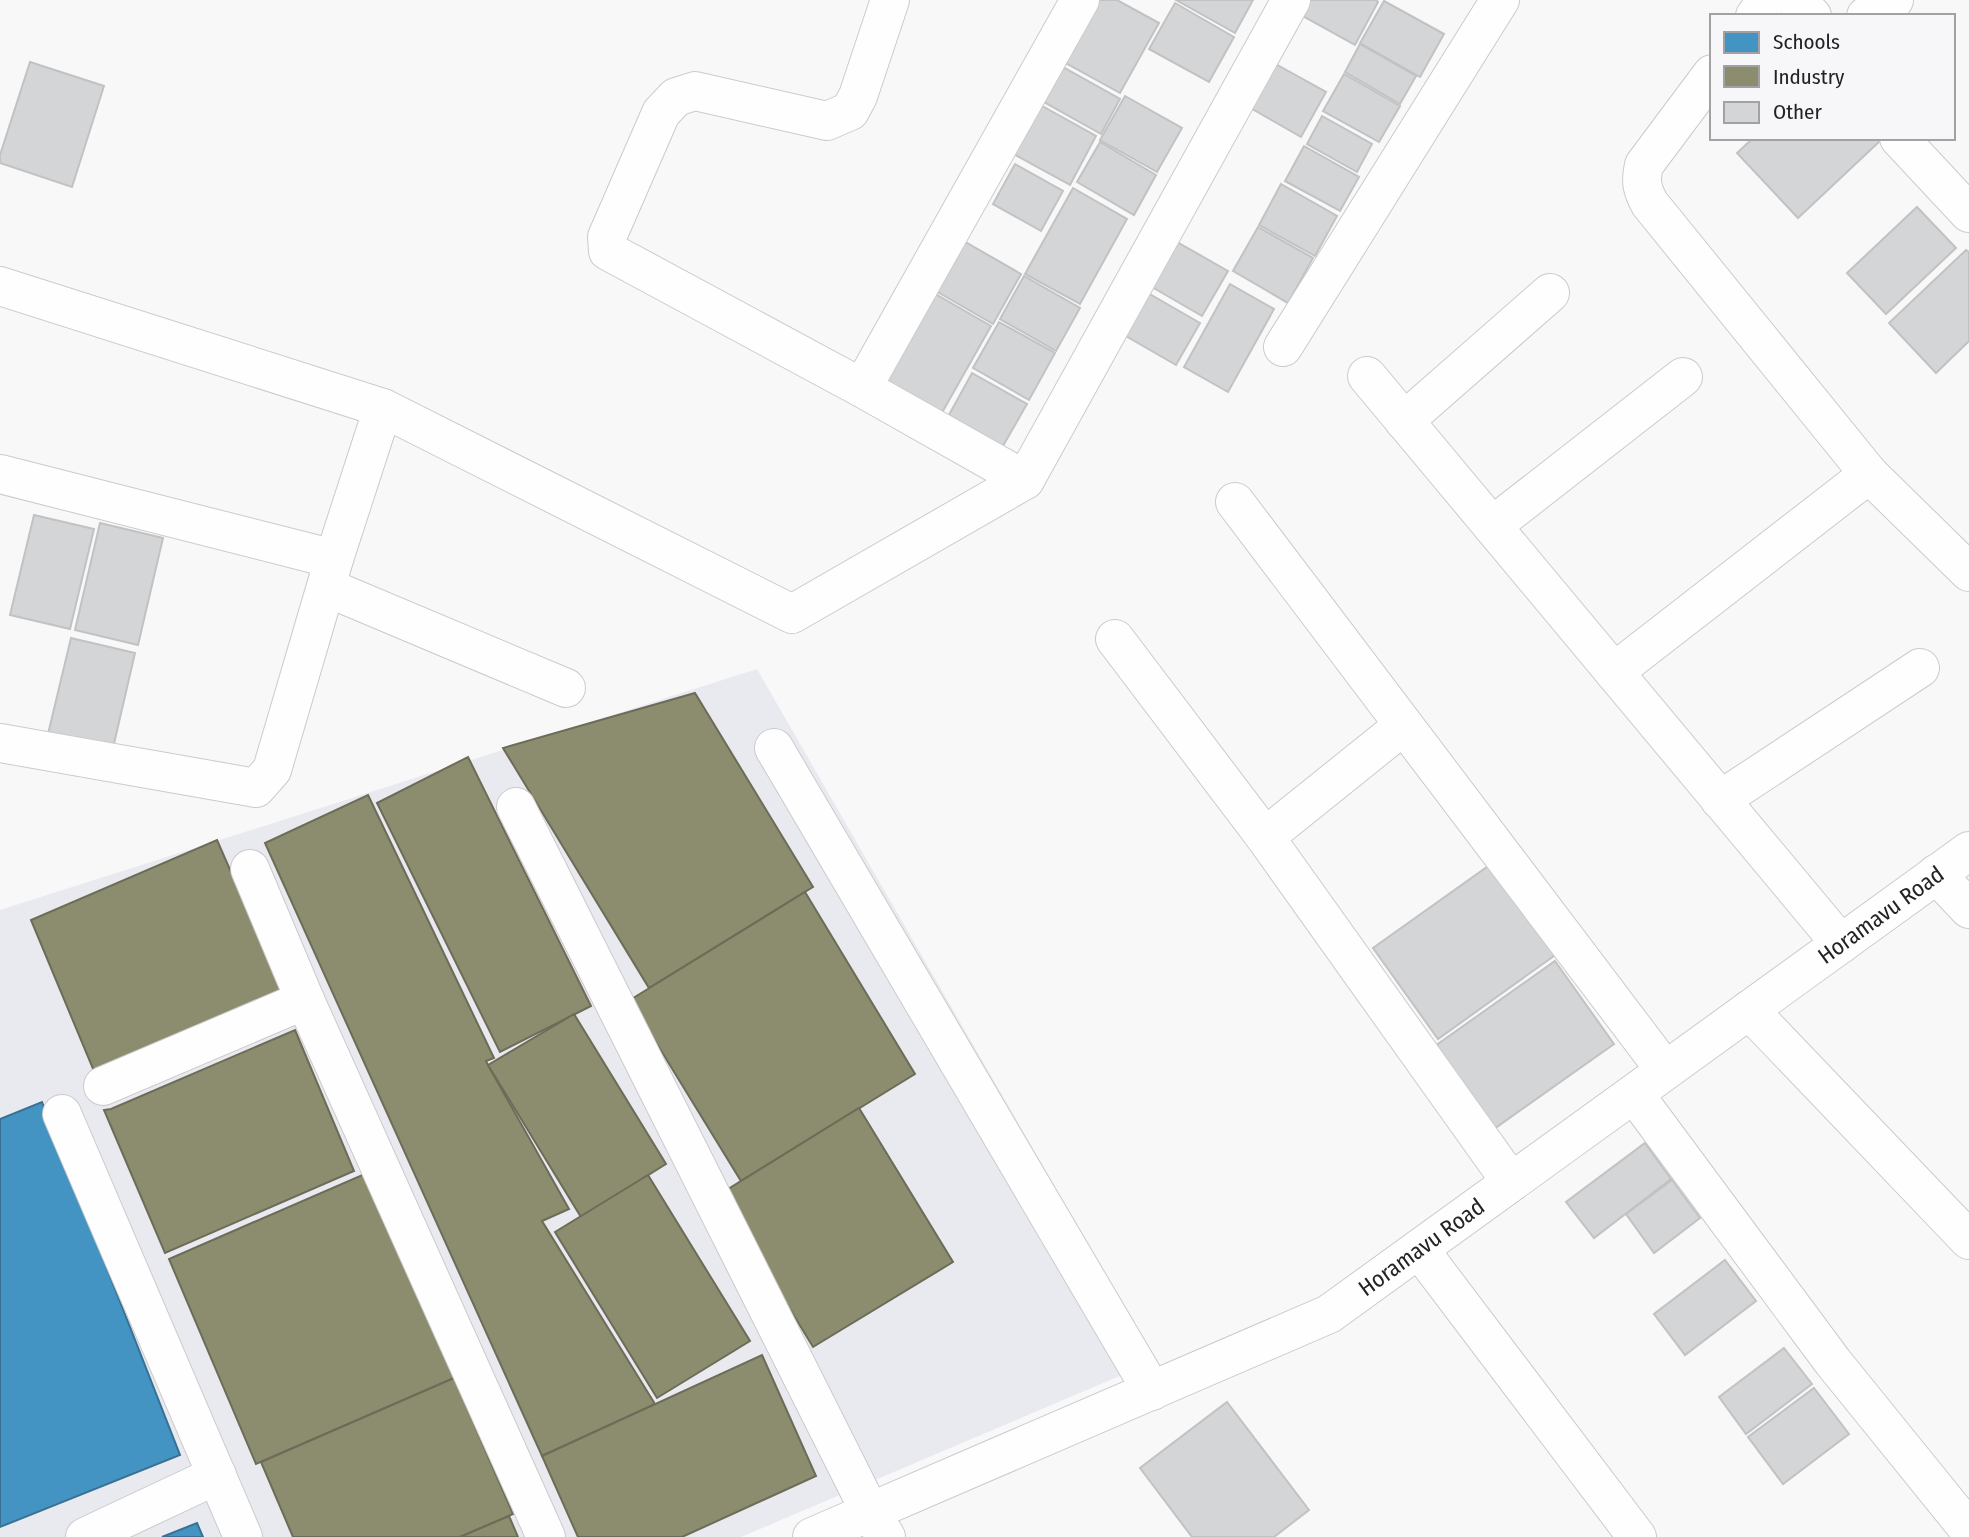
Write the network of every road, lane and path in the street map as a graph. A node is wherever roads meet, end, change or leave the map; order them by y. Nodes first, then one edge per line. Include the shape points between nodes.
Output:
1 (890, 0) edge
2 (1080, 0) edge
3 (1291, 0) edge
4 (1500, 0) edge
5 (1796, 0) edge
6 (1894, 0) edge
7 (1810, 14) edge
8 (1870, 14) edge
9 (1710, 77) edge
10 (1901, 140) edge
11 (1969, 213) edge
12 (0, 286) edge
13 (1550, 293) dead end
14 (1283, 347) dead end
15 (1367, 376) dead end
16 (1683, 377) dead end
17 (862, 388) junction
18 (383, 408) junction
19 (1404, 421) junction
20 (0, 474) edge
21 (1869, 474) junction
22 (1025, 480) junction
23 (1235, 502) dead end
24 (1492, 526) junction
25 (1969, 572) edge
26 (330, 573) junction
27 (1115, 639) dead end
28 (1920, 668) dead end
29 (1614, 672) junction
30 (566, 688) dead end
31 (1404, 726) junction
32 (0, 743) edge
33 (774, 748) dead end
34 (1720, 800) junction
35 (516, 807) dead end
36 (1265, 837) junction
37 (1969, 850) edge
38 (250, 869) dead end
39 (1936, 874) junction
40 (1969, 909) edge
41 (1841, 944) junction
42 (305, 1000) junction
43 (1749, 1010) junction
44 (1665, 1070) junction
45 (103, 1086) dead end
46 (1635, 1095) junction
47 (62, 1114) dead end
48 (1511, 1182) junction
49 (1969, 1240) edge
50 (1419, 1250) junction
51 (1152, 1391) junction
52 (217, 1475) junction
53 (878, 1525) edge
54 (1969, 1530) edge
55 (85, 1537) edge
56 (243, 1537) edge
57 (546, 1537) edge
58 (812, 1537) edge
59 (1637, 1537) edge

1 - 17 street via 850,111 827,121 695,91 676,97 661,113 607,237 608,251
2 - 17 street
3 - 22 street
4 - 14 street
5 - 7 street
6 - 8 street
9 - 21 street via 1644,165 1640,180 1644,193
10 - 11 street
12 - 18 street
13 - 19 street
15 - 19 street
16 - 24 street
17 - 22 street
18 - 22 street via 792,614
18 - 26 street
19 - 24 street
20 - 26 street
21 - 25 street
21 - 29 street
23 - 31 street
24 - 29 street
26 - 30 street
26 - 32 street via 272,770 256,788
27 - 36 street
28 - 34 street
29 - 34 street
31 - 36 street
31 - 44 street
33 - 51 street
34 - 41 street
35 - 53 street
36 - 48 street
37 - 39 street, Horamavu Road
38 - 42 street
39 - 40 street
39 - 41 street, Horamavu Road
41 - 43 street, Horamavu Road
42 - 45 street
42 - 57 street
43 - 44 street, Horamavu Road
43 - 49 street
44 - 46 street, Horamavu Road
46 - 48 street, Horamavu Road
46 - 54 street via 1833,1362
47 - 52 street
48 - 50 street, Horamavu Road
50 - 51 street, Horamavu Road via 1329,1314
50 - 59 street
51 - 53 street, Horamavu Road
52 - 55 street
52 - 56 street
53 - 58 street, Horamavu Road

